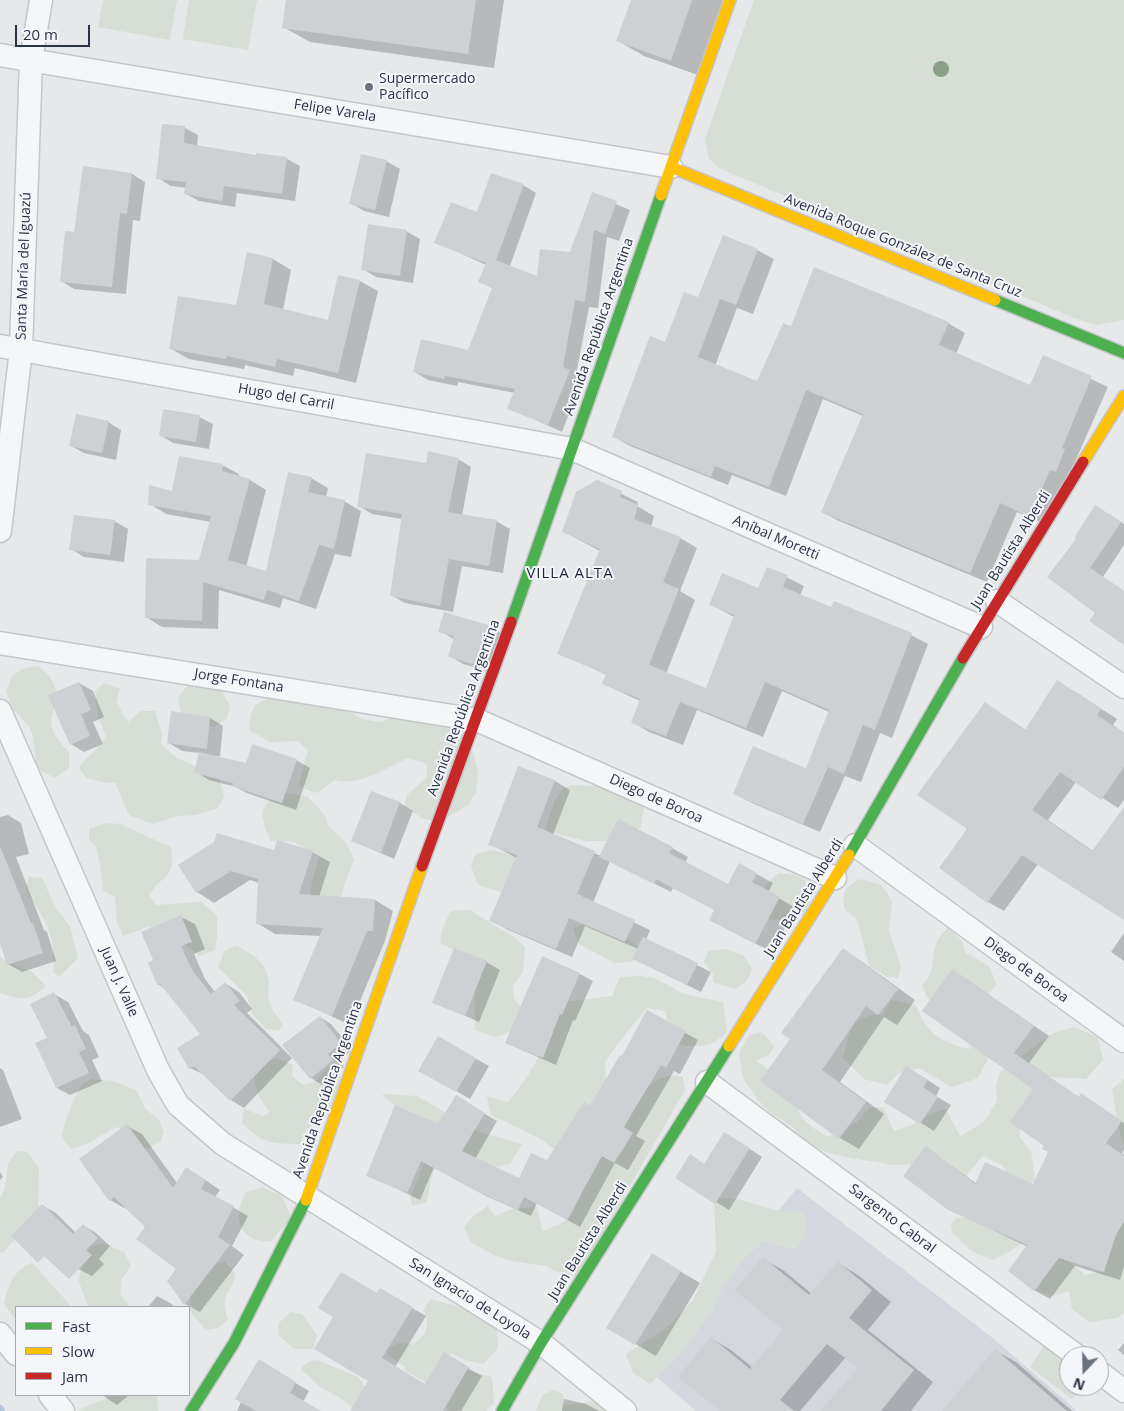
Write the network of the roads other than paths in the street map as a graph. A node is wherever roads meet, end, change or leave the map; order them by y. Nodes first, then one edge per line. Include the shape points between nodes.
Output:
1 (41, 0) edge
2 (730, 0) edge
3 (0, 55) edge
4 (32, 60) junction
5 (671, 167) junction
6 (11, 347) edge
7 (1124, 353) edge
8 (1124, 396) edge
9 (572, 449) junction
10 (0, 531) edge
11 (997, 600) junction
12 (981, 627) junction
13 (0, 643) edge
14 (1124, 687) edge
15 (0, 711) edge
16 (477, 720) junction
17 (855, 845) junction
18 (835, 878) junction
19 (1124, 1042) edge
20 (707, 1082) junction
21 (307, 1197) junction
22 (0, 1334) edge
23 (541, 1343) junction
24 (1063, 1346) edge
25 (15, 1353) edge
26 (1109, 1380) edge
27 (1124, 1391) edge
28 (51, 1396) edge
29 (63, 1411) edge
30 (191, 1411) edge
31 (502, 1411) edge
32 (625, 1411) edge

1 - 4 street, Santa María del Iguazú
2 - 5 main road, Avenida República Argentina
3 - 4 street, Felipe Varela
4 - 5 street, Felipe Varela
4 - 6 street, Santa María del Iguazú
5 - 7 main road, Avenida Roque González de Santa Cruz
5 - 9 main road, Avenida República Argentina
6 - 9 street, Hugo del Carril
6 - 10 street, Santa María del Iguazú
8 - 11 main road, Juan Bautista Alberdi
9 - 12 street, Aníbal Moretti
9 - 16 main road, Avenida República Argentina
11 - 12 main road, Juan Bautista Alberdi
11 - 14 street
12 - 17 main road, Juan Bautista Alberdi
13 - 16 street, Jorge Fontana
15 - 21 street, Juan J. Valle via 158,1070 178,1105 223,1144
16 - 18 street, Diego de Boroa
16 - 21 main road, Avenida República Argentina via 438,821
17 - 18 main road, Juan Bautista Alberdi
17 - 19 street, Diego de Boroa
18 - 20 main road, Juan Bautista Alberdi
20 - 23 main road, Juan Bautista Alberdi
20 - 24 street, Sargento Cabral
21 - 23 street, San Ignacio de Loyola
21 - 30 main road, Avenida República Argentina via 234,1343
22 - 25 street
23 - 31 main road, Juan Bautista Alberdi
23 - 32 street, San Ignacio de Loyola
26 - 27 street
28 - 29 street

